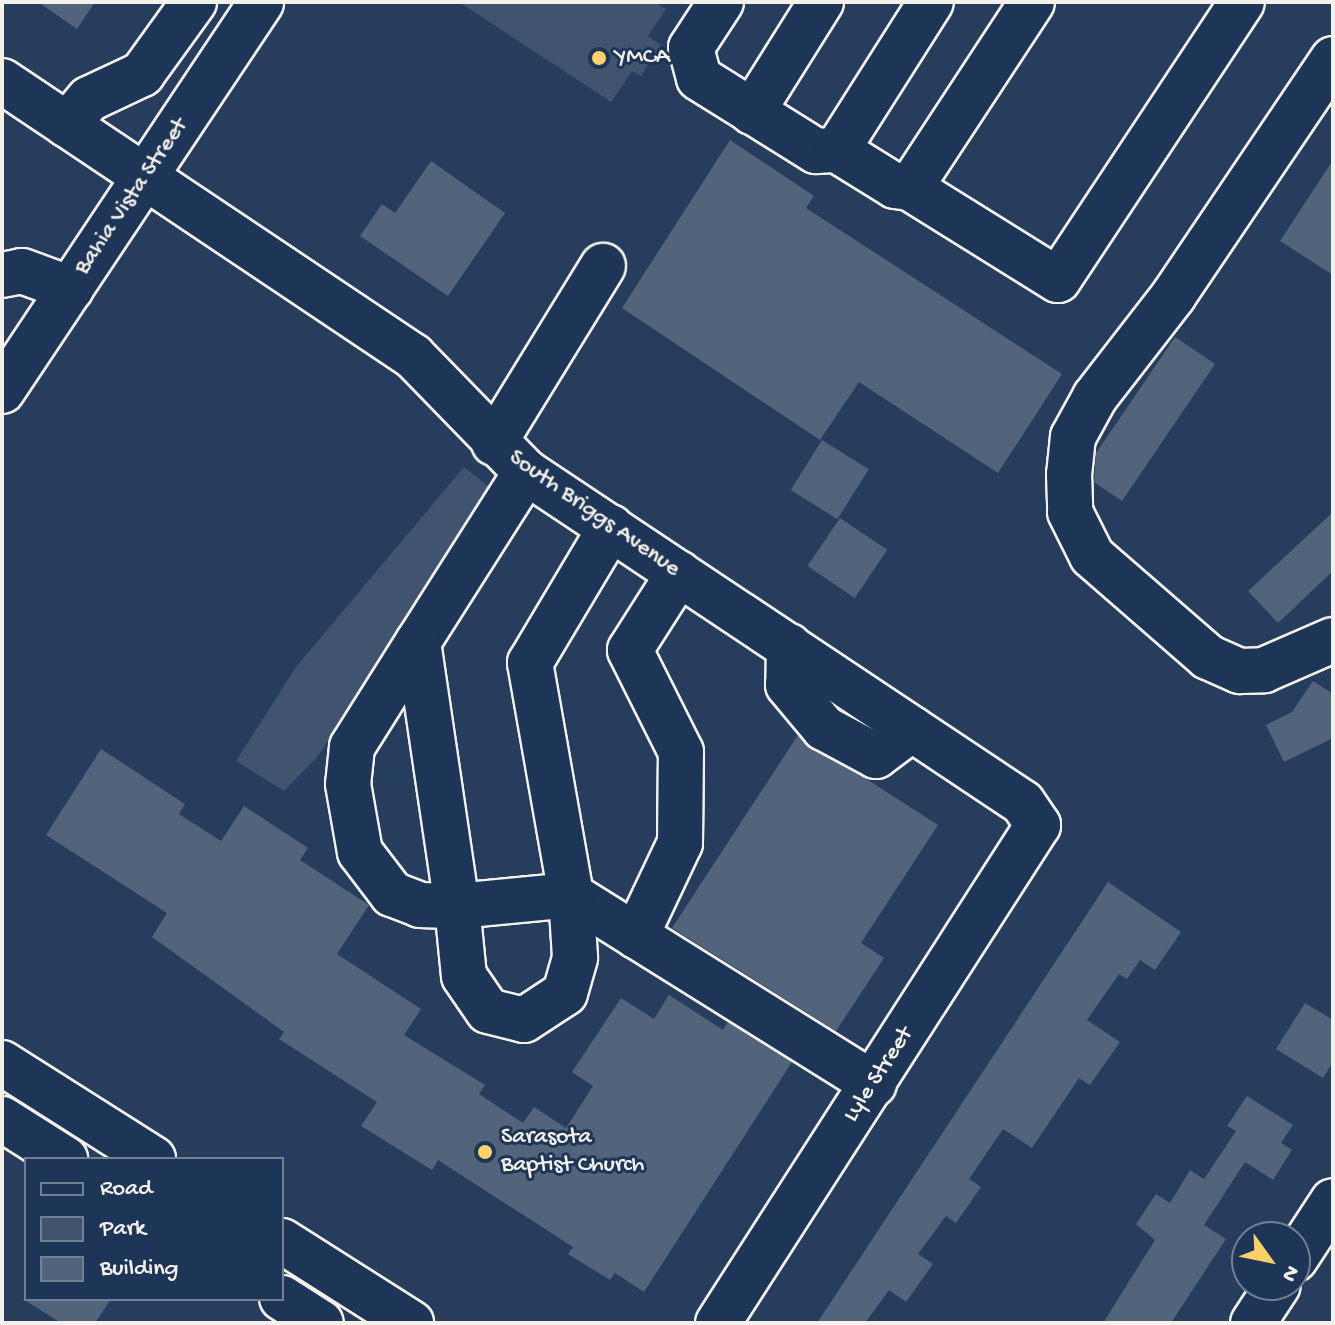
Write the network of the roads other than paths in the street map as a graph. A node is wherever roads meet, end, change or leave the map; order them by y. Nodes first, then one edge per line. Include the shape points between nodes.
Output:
1 (194, 2) edge
2 (261, 2) edge
3 (721, 2) edge
4 (821, 2) edge
5 (931, 2) edge
6 (1032, 2) edge
7 (1242, 2) edge
8 (1333, 59) edge
9 (8, 95) edge
10 (752, 112) junction
11 (67, 125) junction
12 (837, 150) junction
13 (145, 178) junction
14 (910, 188) junction
15 (603, 266) dead end
16 (2, 275) edge
17 (71, 289) junction
18 (2, 391) edge
19 (494, 443) junction
20 (526, 472) junction
21 (611, 527) junction
22 (679, 573) junction
23 (1333, 640) edge
24 (418, 642) junction
25 (1038, 825) joint
26 (571, 895) junction
27 (457, 906) junction
28 (636, 936) junction
29 (2, 1063) edge
30 (874, 1084) junction
31 (2, 1119) edge
32 (62, 1157) edge
33 (150, 1157) edge
34 (1333, 1201) edge
35 (1311, 1235) edge
36 (284, 1242) edge
37 (284, 1299) edge
38 (1267, 1301) edge
39 (321, 1323) edge
40 (411, 1323) edge
41 (718, 1323) edge
42 (1253, 1323) edge

1 - 11 street via 142,74 89,99
2 - 13 street, Bahia Vista Street
3 - 10 street via 691,48 691,65 699,78
4 - 10 street
5 - 12 street
6 - 14 street
7 - 14 street via 1058,280
8 - 23 street via 1174,295 1095,397 1073,437 1069,474 1070,512 1092,556 1208,657 1240,671 1264,670
9 - 11 street, South Briggs Avenue
10 - 12 street via 816,151
11 - 13 street, South Briggs Avenue
12 - 14 street via 895,186
13 - 17 street, Bahia Vista Street
13 - 19 street, South Briggs Avenue via 413,356
15 - 19 street
16 - 17 street via 22,271
17 - 18 street, Bahia Vista Street
19 - 20 street, South Briggs Avenue
20 - 21 street, South Briggs Avenue
20 - 24 street
21 - 22 street, South Briggs Avenue
21 - 26 street via 530,663
22 - 25 street, South Briggs Avenue via 1023,803
22 - 28 street via 630,650 681,752 680,843
24 - 27 street
24 - 27 street via 352,747 351,818 365,865 392,894 420,905
25 - 30 street, Lyle Street
26 - 27 street
26 - 27 street via 575,957 565,993 524,1020 488,1011 464,976
26 - 28 street
28 - 30 street
29 - 33 street
30 - 41 street, Lyle Street
31 - 32 street
34 - 35 street
36 - 40 street
37 - 39 street
38 - 42 street

